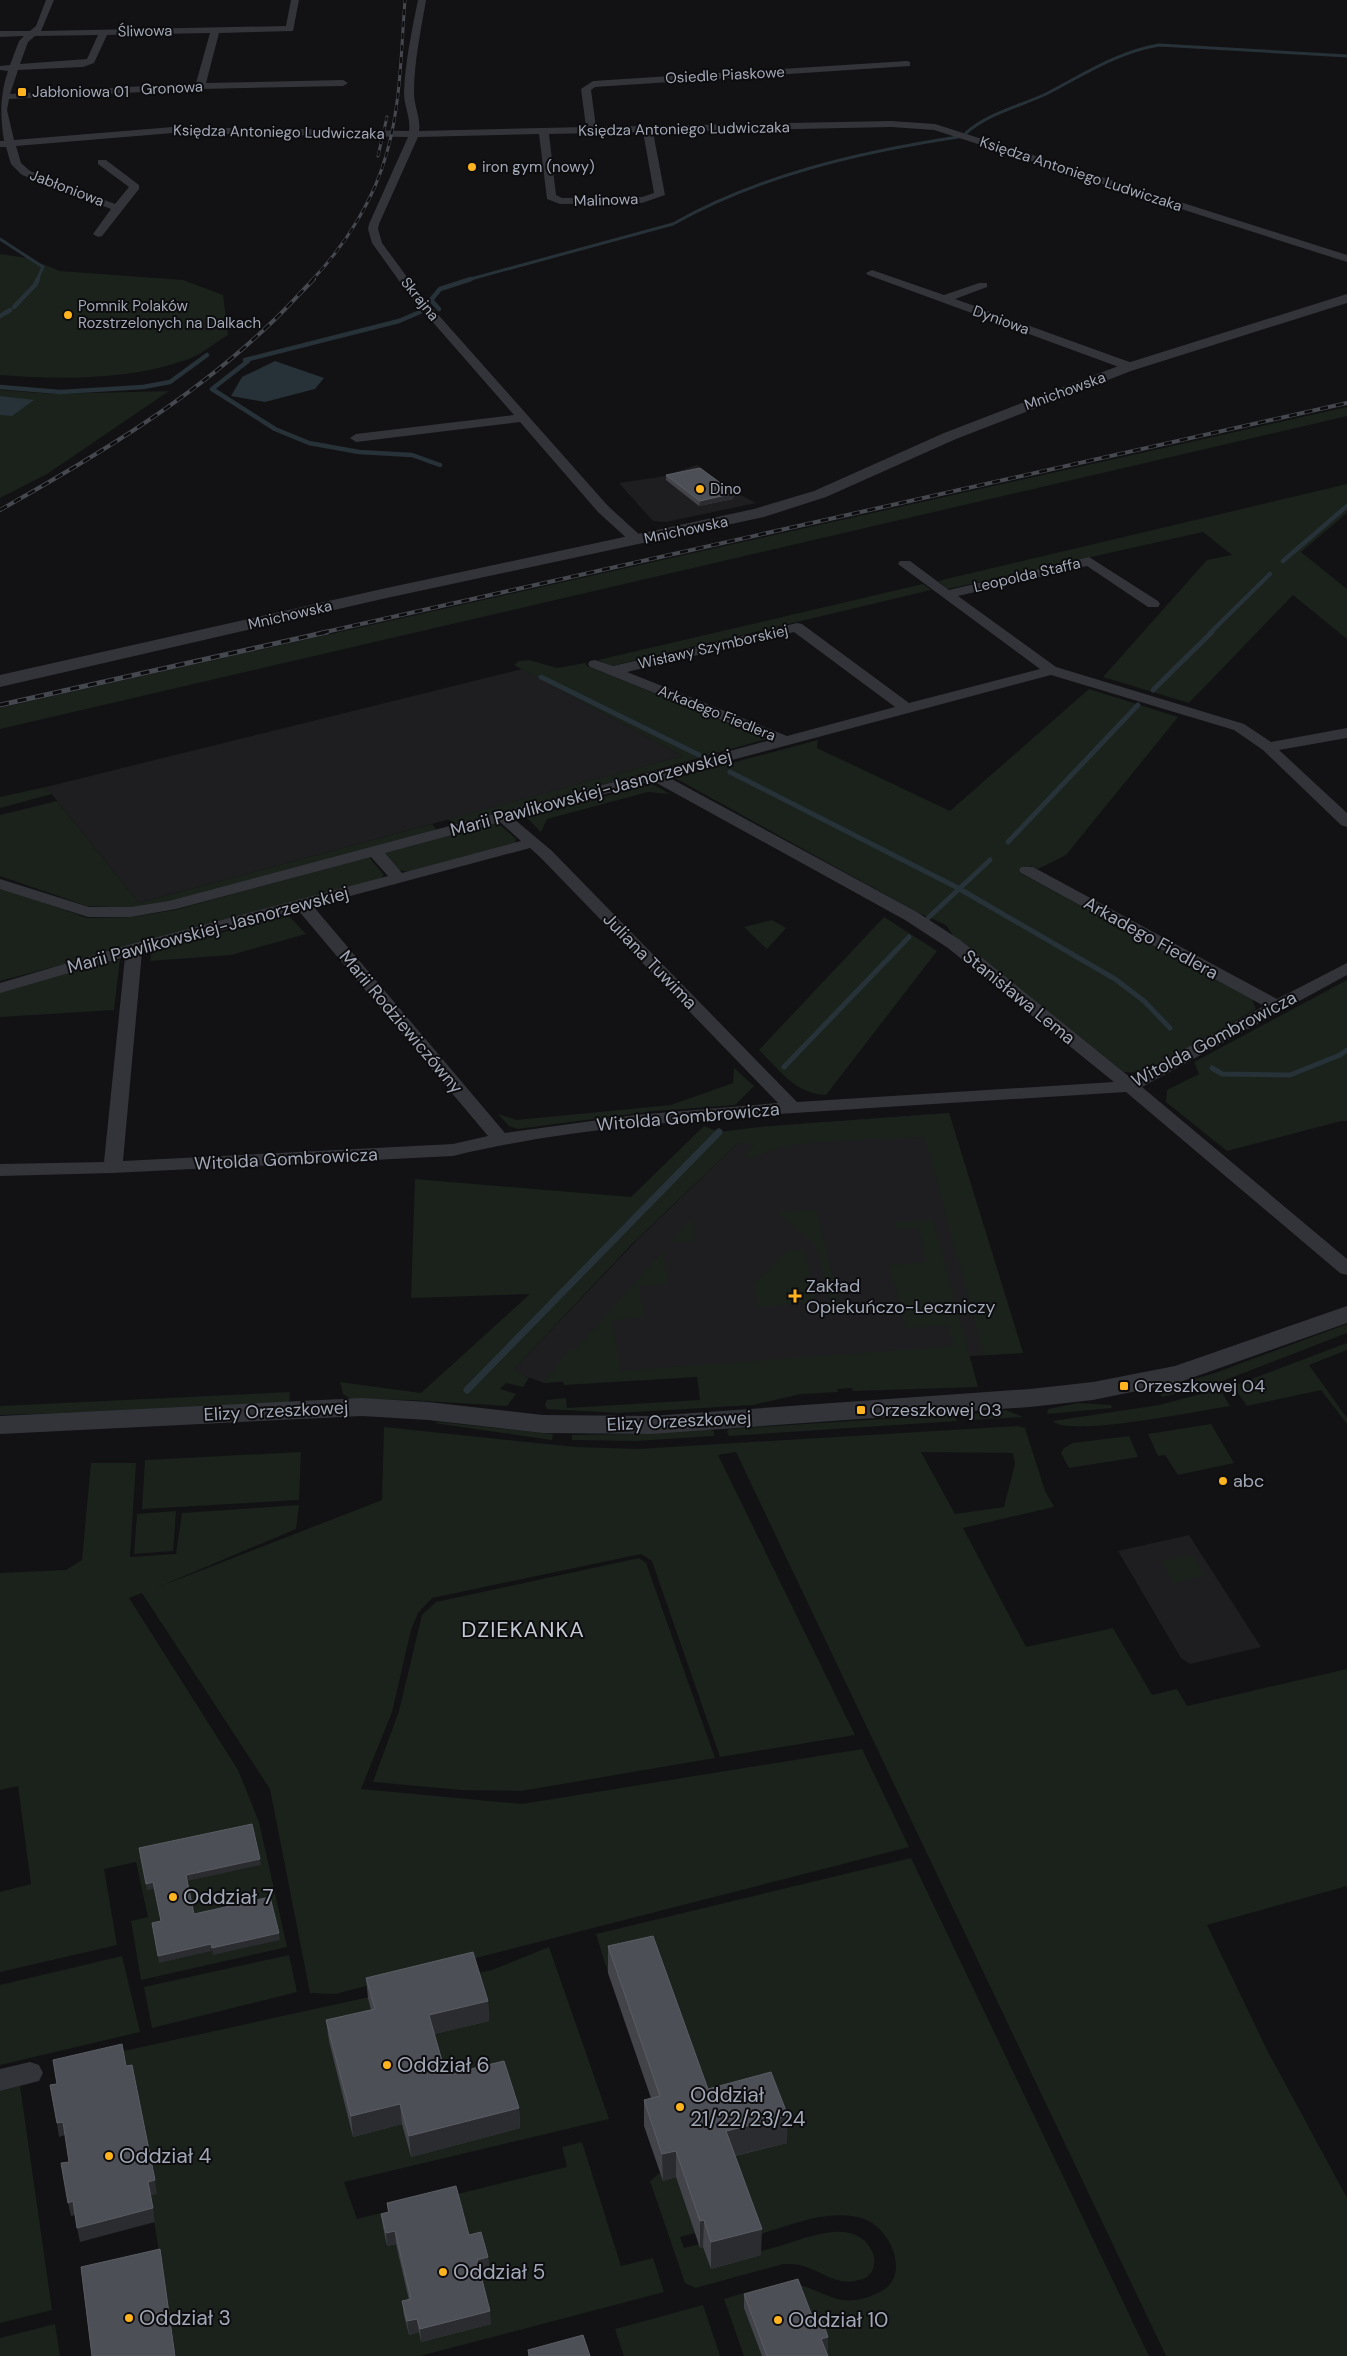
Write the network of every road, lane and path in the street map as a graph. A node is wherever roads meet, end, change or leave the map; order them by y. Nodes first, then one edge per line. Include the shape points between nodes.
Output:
1 (50, 0) edge
2 (295, 0) edge
3 (422, 0) edge
4 (215, 30) junction
5 (104, 32) junction
6 (34, 33) junction
7 (0, 34) edge
8 (907, 64) dead end
9 (0, 68) edge
10 (13, 68) junction
11 (343, 83) dead end
12 (200, 86) junction
13 (2, 97) edge
14 (647, 129) junction
15 (591, 131) junction
16 (544, 132) junction
17 (414, 134) junction
18 (5, 143) edge
19 (102, 162) dead end
20 (117, 208) junction
21 (98, 234) dead end
22 (1347, 259) edge
23 (872, 273) dead end
24 (983, 285) dead end
25 (1347, 298) edge
26 (944, 299) junction
27 (1131, 367) junction
28 (524, 418) junction
29 (356, 438) dead end
30 (637, 540) junction
31 (905, 564) dead end
32 (948, 594) junction
33 (1153, 604) dead end
34 (594, 664) dead end
35 (1051, 670) junction
36 (612, 671) junction
37 (0, 681) edge
38 (906, 708) junction
39 (1347, 733) edge
40 (783, 740) junction
41 (1268, 747) junction
42 (656, 778) junction
43 (503, 817) junction
44 (1347, 822) edge
45 (532, 842) junction
46 (374, 851) junction
47 (1027, 870) dead end
48 (397, 878) junction
49 (0, 884) edge
50 (302, 904) junction
51 (134, 949) junction
52 (1347, 968) edge
53 (0, 988) edge
54 (1276, 1006) junction
55 (1130, 1086) junction
56 (794, 1108) junction
57 (500, 1139) junction
58 (113, 1167) junction
59 (0, 1170) edge
60 (1347, 1269) edge
61 (1347, 1314) edge
62 (0, 1425) edge
63 (30, 2073) dead end
64 (0, 2080) edge

1 - 6 street, Jabłoniowa via 40,28
2 - 4 street, Śliwowa via 290,29
3 - 17 street via 410,92
4 - 5 street, Śliwowa
4 - 12 street
5 - 6 street, Śliwowa
5 - 10 street via 91,61
6 - 7 street, Śliwowa
6 - 10 street, Jabłoniowa via 24,41
8 - 15 street, Osiedle Piaskowe via 593,84 586,88
9 - 10 street
10 - 13 street, Jabłoniowa
11 - 12 street, Gronowa
12 - 13 street, Gronowa
13 - 18 street, Jabłoniowa
14 - 15 street, Księdza Antoniego Ludwiczaka
14 - 16 street, Malinowa via 660,195 633,200 560,201 551,197
14 - 22 street, Księdza Antoniego Ludwiczaka via 891,124 935,127
15 - 16 street, Księdza Antoniego Ludwiczaka
16 - 17 street, Księdza Antoniego Ludwiczaka
17 - 18 street, Księdza Antoniego Ludwiczaka via 173,130
17 - 28 street, Skrajna via 374,224 374,237 414,294
18 - 20 street, Jabłoniowa via 16,164 26,173
19 - 20 street via 135,187
20 - 21 street, Jabłoniowa
23 - 26 street, Dyniowa
24 - 26 street
25 - 27 street, Mnichowska
26 - 27 street, Dyniowa
27 - 30 street, Mnichowska via 950,436 820,494 758,514
28 - 29 street
28 - 30 street, Skrajna via 603,509
30 - 37 street, Mnichowska
31 - 32 street, Leopolda Staffa
32 - 33 street, Leopolda Staffa via 1089,561
32 - 35 street, Leopolda Staffa
34 - 36 street, Arkadego Fiedlera
35 - 38 street, Marii Pawlikowskiej-Jasnorzewskiej
35 - 41 street via 1239,727
36 - 38 street, Wisławy Szymborskiej via 797,627
36 - 40 street, Arkadego Fiedlera
38 - 40 street, Marii Pawlikowskiej-Jasnorzewskiej
39 - 41 street
40 - 42 street, Marii Pawlikowskiej-Jasnorzewskiej
41 - 44 street
42 - 43 street, Marii Pawlikowskiej-Jasnorzewskiej
42 - 55 street, Stanisława Lema via 935,931
43 - 45 street, Juliana Tuwima
43 - 46 street, Marii Pawlikowskiej-Jasnorzewskiej
45 - 48 street, Marii Pawlikowskiej-Jasnorzewskiej
45 - 56 street, Juliana Tuwima
46 - 48 street
46 - 49 street, Marii Pawlikowskiej-Jasnorzewskiej via 170,906 130,912 88,912
47 - 54 street, Arkadego Fiedlera
48 - 50 street, Marii Pawlikowskiej-Jasnorzewskiej
50 - 51 street, Marii Pawlikowskiej-Jasnorzewskiej
50 - 57 street, Marii Rodziewiczówny
51 - 53 street, Marii Pawlikowskiej-Jasnorzewskiej
51 - 58 street
52 - 54 street, Witolda Gombrowicza
54 - 55 street, Witolda Gombrowicza
55 - 56 street, Witolda Gombrowicza
55 - 60 street, Stanisława Lema
56 - 57 street, Witolda Gombrowicza via 635,1120
57 - 58 street, Witolda Gombrowicza via 454,1150
58 - 59 street, Witolda Gombrowicza
61 - 62 street, Elizy Orzeszkowej via 1180,1374 1101,1390 1030,1398 652,1425 542,1424 362,1407
63 - 64 street

